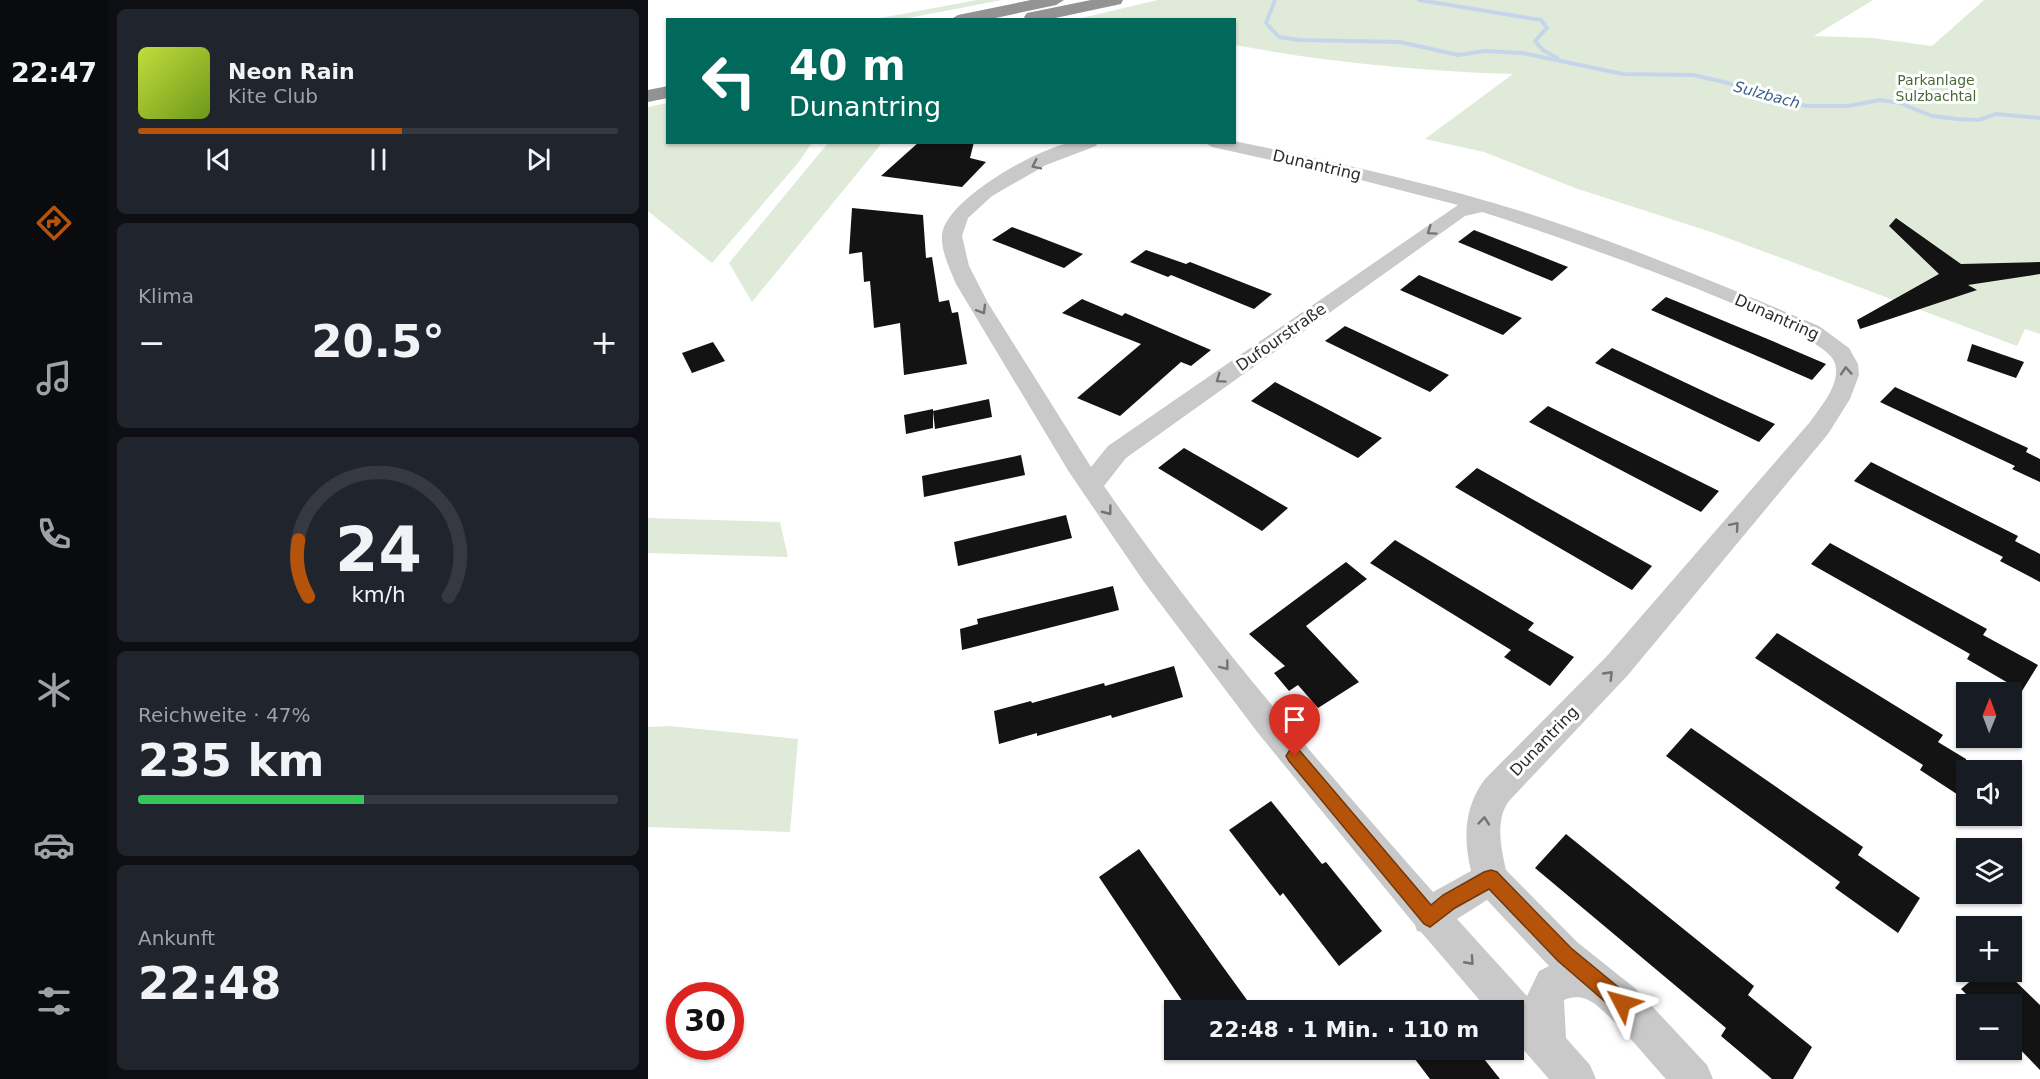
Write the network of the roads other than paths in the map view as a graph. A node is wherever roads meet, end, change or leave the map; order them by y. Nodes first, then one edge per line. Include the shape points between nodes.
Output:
1 (1056, 0) edge
2 (1115, 0) edge
3 (968, 18) edge
4 (1032, 18) edge
5 (666, 77) edge
6 (648, 81) edge
7 (666, 92) edge
8 (648, 96) edge
9 (1085, 144) edge
10 (1222, 144) edge
11 (1483, 206) junction
12 (1090, 485) junction
13 (1491, 879) junction
14 (1430, 918) junction
15 (1595, 981) junction
16 (1547, 1047) junction
17 (1576, 1079) edge
18 (1694, 1079) edge

1 - 3 highway
2 - 4 highway
5 - 6 highway
7 - 8 highway
9 -> 12 street via 1036,164 986,193 957,220 952,244 971,292
10 - 11 street, Dunantring
11 -> 12 street, Dufourstraße via 1458,212 1117,452
13 -> 11 street, Dunantring via 1483,832 1488,802 1617,666 1812,437 1846,388 1848,377 1847,365 1837,348 1811,331 1575,235
12 -> 14 street via 1295,756
13 - 14 street via 1449,902
13 - 15 street, Dunantring via 1533,925
14 -> 16 street
15 - 16 street via 1574,977 1558,980 1548,988 1543,1007
15 - 18 street, Dunantring via 1622,1003
16 - 17 street

